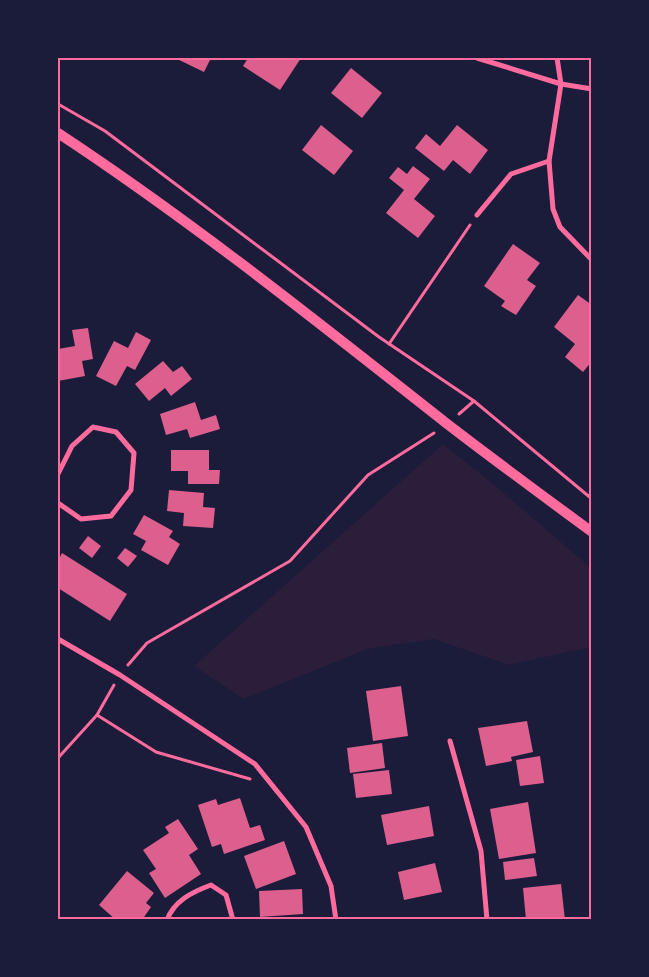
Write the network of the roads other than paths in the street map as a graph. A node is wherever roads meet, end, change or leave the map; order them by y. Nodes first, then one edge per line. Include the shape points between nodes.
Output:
1 (477, 58) edge
2 (557, 58) edge
3 (562, 84) junction
4 (592, 89) edge
5 (58, 133) edge
6 (549, 161) junction
7 (477, 215) road end
8 (592, 260) edge
9 (58, 474) edge
10 (58, 503) edge
11 (592, 532) edge
12 (58, 639) edge
13 (450, 741) dead end
14 (166, 920) edge
15 (233, 920) edge
16 (336, 920) edge
17 (487, 920) edge

1 - 3 street
2 - 3 street
3 - 4 street
3 - 6 street
5 - 11 main road via 129,180 262,278
6 - 7 street via 511,174
6 - 8 street via 553,209 560,227
9 - 10 street via 72,446 94,427 116,432 134,453 131,490 111,516 81,519
12 - 16 street via 120,675 255,764 306,827 331,886
13 - 17 street via 480,851
14 - 15 street via 170,911 191,892 210,885 226,895

